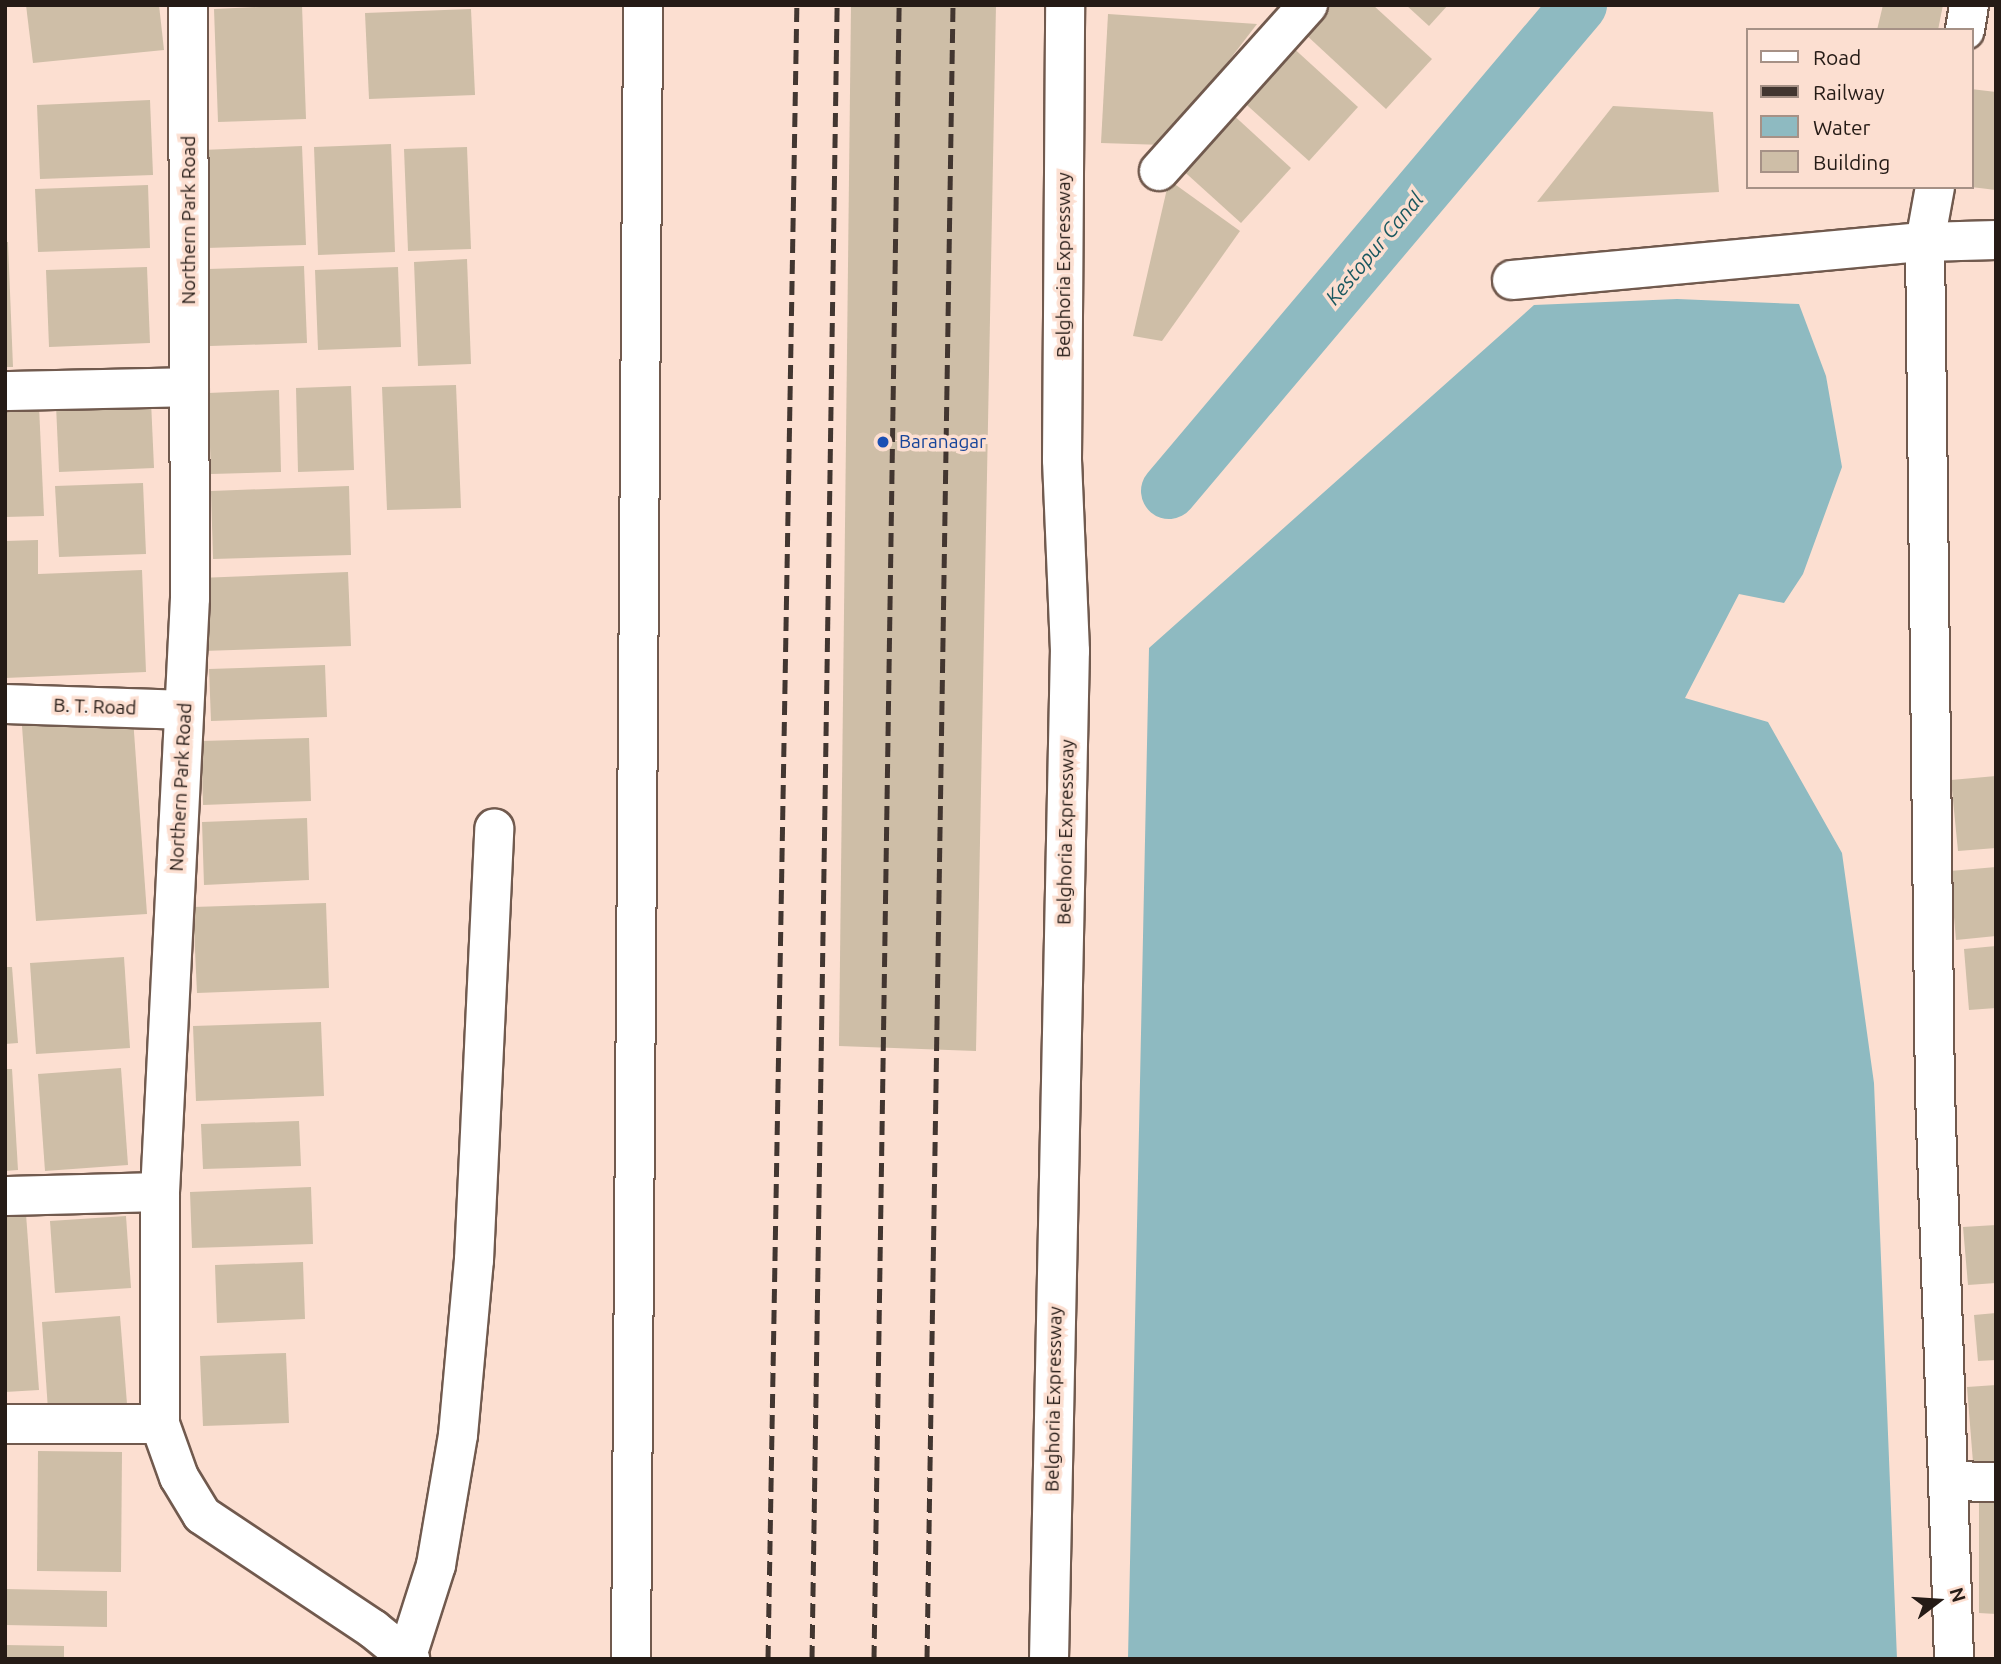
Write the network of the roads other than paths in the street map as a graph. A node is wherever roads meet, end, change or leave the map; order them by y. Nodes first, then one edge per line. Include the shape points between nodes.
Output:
1 (188, 5) edge
2 (643, 5) edge
3 (1065, 5) edge
4 (1308, 5) edge
5 (1969, 5) edge
6 (1965, 28) edge
7 (1160, 171) dead end
8 (1935, 189) edge
9 (1996, 240) edge
10 (1925, 242) junction
11 (1513, 281) dead end
12 (189, 387) junction
13 (5, 391) edge
14 (5, 704) edge
15 (184, 710) junction
16 (494, 828) dead end
17 (160, 1192) junction
18 (5, 1196) edge
19 (5, 1424) edge
20 (160, 1424) junction
21 (1948, 1481) junction
22 (1996, 1482) edge
23 (407, 1658) edge
24 (631, 1659) edge
25 (1049, 1659) edge
26 (1954, 1659) edge

1 - 12 main road, Northern Park Road
2 - 24 main road
3 - 25 main road, Belghoria Expressway via 1062,460 1070,651
4 - 7 main road
5 - 6 main road
8 - 10 main road
9 - 10 main road
10 - 11 main road
10 - 21 main road via 1935,1091
12 - 13 main road
12 - 15 main road, Northern Park Road via 190,598
14 - 15 main road, B. T. Road
15 - 17 main road, Northern Park Road
16 - 23 main road via 474,1261 458,1435 436,1565
17 - 18 main road
17 - 20 main road, Northern Park Road
19 - 20 main road
20 - 23 main road, Northern Park Road via 179,1477 202,1515 373,1629
21 - 22 main road
21 - 26 main road

